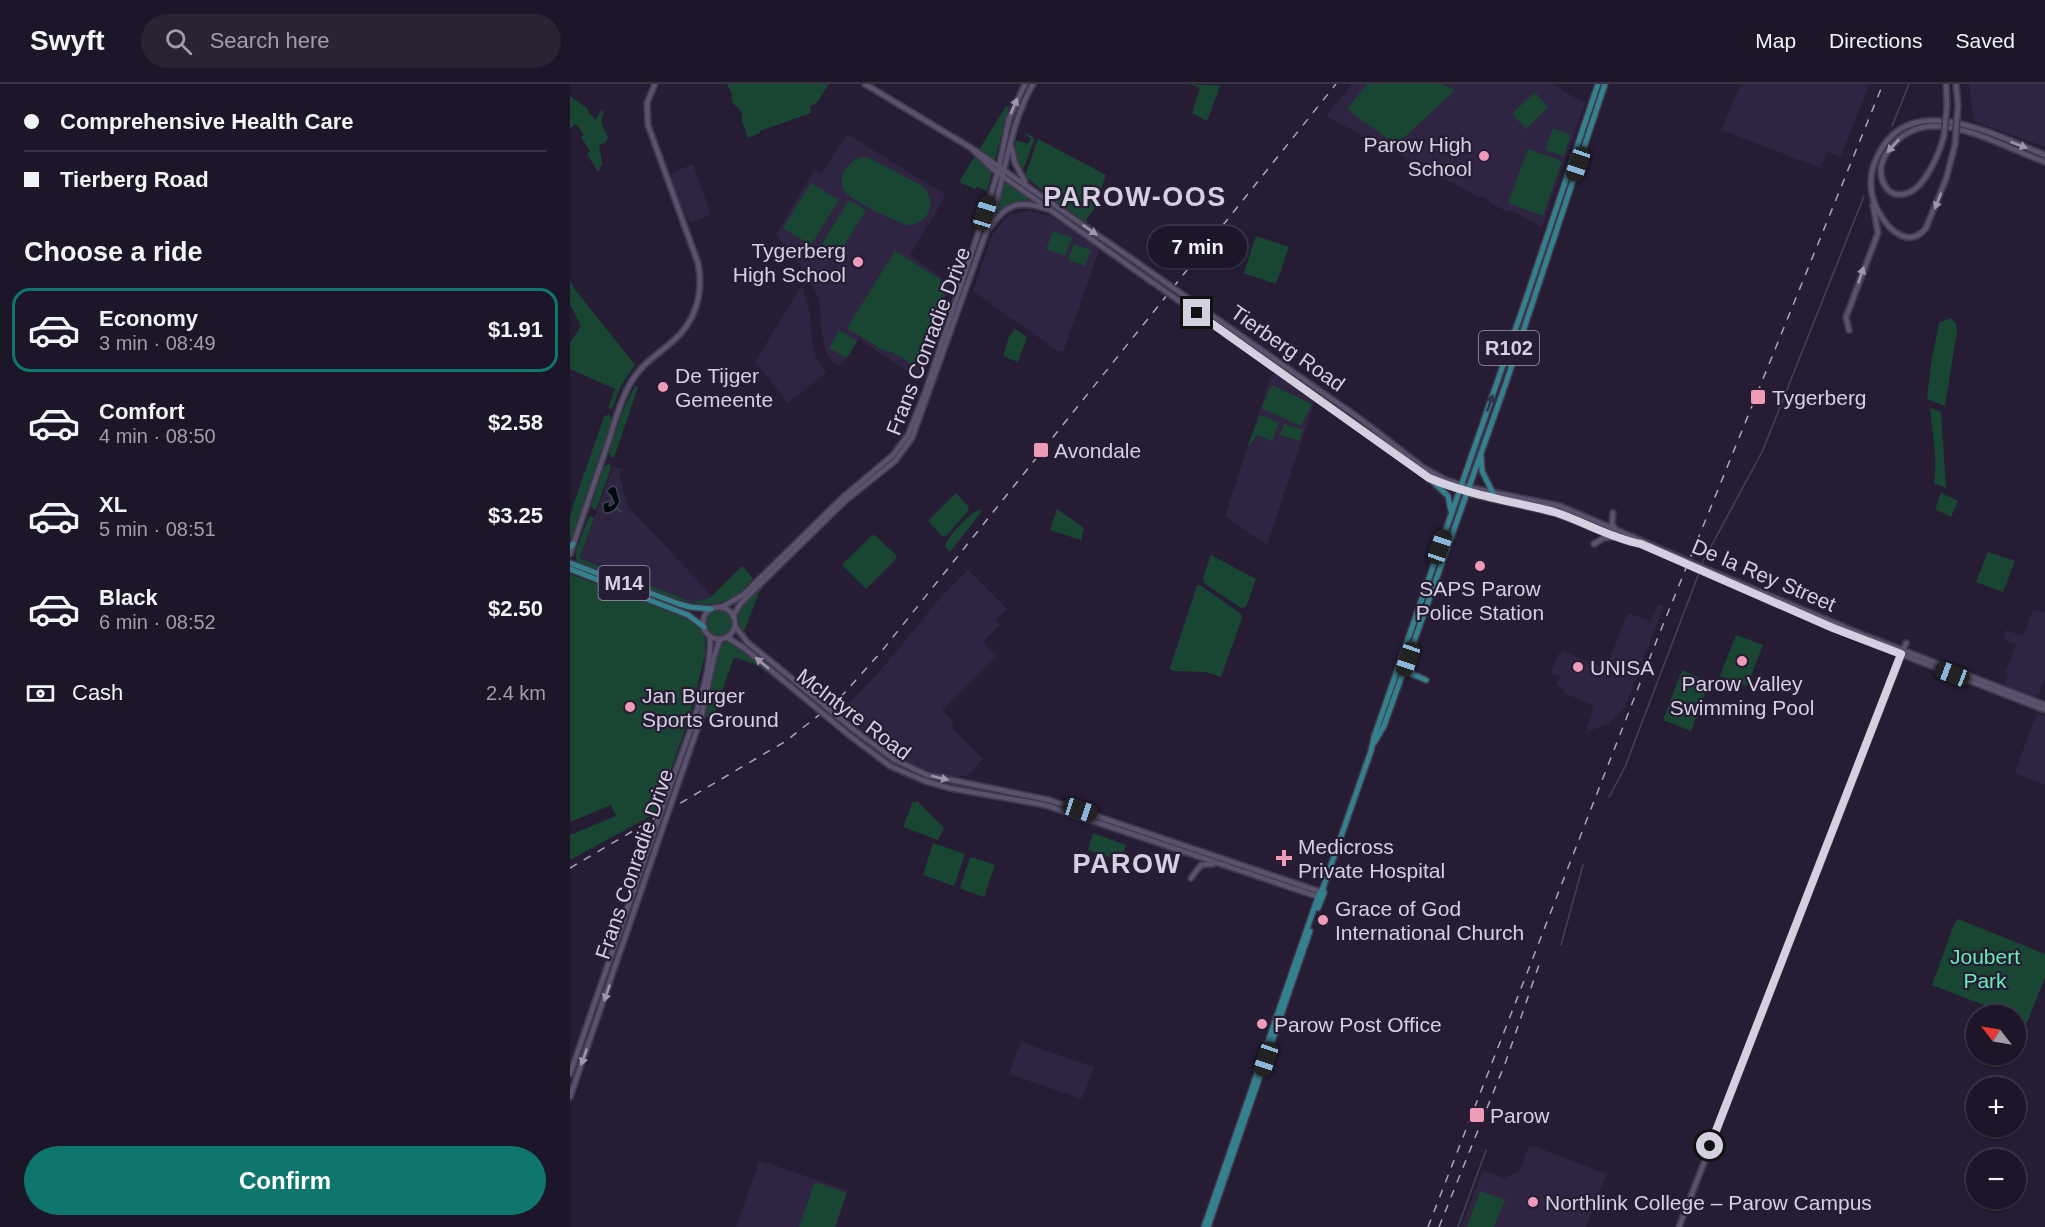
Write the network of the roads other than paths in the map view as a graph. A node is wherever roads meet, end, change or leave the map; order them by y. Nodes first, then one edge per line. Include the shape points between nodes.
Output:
1 (655, 84) edge
2 (865, 84) edge
3 (1025, 84) edge
4 (1033, 84) edge
5 (1598, 84) edge
6 (1605, 84) edge
7 (1946, 84) edge
8 (1956, 84) edge
9 (1010, 143) junction
10 (973, 150) junction
11 (2045, 155) edge
12 (2045, 162) edge
13 (999, 166) junction
14 (1005, 170) junction
15 (998, 172) junction
16 (1003, 176) junction
17 (1025, 183) junction
18 (1874, 200) junction
19 (1052, 211) junction
20 (986, 233) junction
21 (1849, 330) dead end
22 (1481, 449) junction
23 (1429, 478) junction
24 (1464, 489) junction
25 (1493, 493) junction
26 (1537, 501) junction
27 (1452, 512) junction
28 (1613, 513) dead end
29 (1578, 521) junction
30 (1616, 530) junction
31 (1615, 537) junction
32 (1594, 544) dead end
33 (572, 546) edge
34 (570, 554) edge
35 (570, 563) edge
36 (570, 569) edge
37 (1706, 570) junction
38 (722, 607) junction
39 (711, 609) junction
40 (734, 616) junction
41 (735, 626) junction
42 (704, 627) junction
43 (710, 636) junction
44 (727, 637) junction
45 (720, 639) junction
46 (1906, 643) dead end
47 (1902, 652) junction
48 (1408, 659) junction
49 (1426, 680) dead end
50 (2045, 708) edge
51 (1374, 743) junction
52 (1219, 864) junction
53 (1191, 878) dead end
54 (1321, 894) junction
55 (570, 1074) edge
56 (570, 1097) edge
57 (1206, 1227) edge
58 (1679, 1227) edge

1 - 33 main road via 647,102 648,127 698,263 699,296 694,315 684,330 644,364 627,388
2 - 10 main road, Tierberg Road
13 -> 3 main road, Frans Conradie Drive via 1009,119
4 - 9 main road, Frans Conradie Drive
24 -> 5 main road, R102
6 - 22 main road, R102
12 -> 7 main road, bridge via 1964,131 1940,127 1928,127 1907,133 1889,150 1881,170 1886,188 1906,194 1916,188 1935,160 1944,136 1947,104
8 -> 18 main road, bridge via 1955,145 1946,179 1922,233 1912,238 1899,235 1885,222
9 - 14 main road, Frans Conradie Drive
9 - 17 main road
10 - 13 main road, Tierberg Road
10 - 15 main road, Tierberg Road
18 -> 11 main road via 1872,171 1879,151 1899,130 1923,120 1963,124
13 - 14 main road, Tierberg Road
13 - 15 main road, Frans Conradie Drive
14 - 16 main road, Frans Conradie Drive
14 - 17 main road, Tierberg Road
15 - 16 main road, Tierberg Road
15 - 38 main road, Frans Conradie Drive via 933,368 904,441 743,595
16 - 19 main road, Tierberg Road
16 - 20 main road, Frans Conradie Drive
17 -> 24 main road, Tierberg Road, bridge via 1424,468
21 -> 18 main road via 1846,317 1878,233
19 - 20 main road via 1030,204 1013,206 1000,214
19 - 23 main road, Tierberg Road, bridge
20 - 40 main road, Frans Conradie Drive via 912,438 879,475 844,501 741,603
22 - 24 main road, R102
22 - 25 main road via 1482,470
23 - 24 main road, Tierberg Road
23 - 27 main road via 1447,494
24 - 25 main road, De la Rey Street
24 - 27 main road, R102
24 - 29 main road, De la Rey Street
24 - 48 main road, R102
25 - 26 main road, De la Rey Street
26 - 29 main road
26 - 30 main road, De la Rey Street via 1560,506
27 - 51 main road, R102
28 - 30 main road
29 - 31 main road, De la Rey Street
30 - 37 main road, De la Rey Street, bridge
31 - 32 main road
31 - 37 main road, De la Rey Street, bridge
33 - 34 main road
35 - 39 main road, M14 via 690,608
36 - 42 main road, M14 via 688,615
37 - 47 main road, De la Rey Street via 1833,628
38 - 39 main road, M14
38 - 40 main road
39 - 42 main road via 704,617
40 - 41 main road
41 - 44 main road
41 -> 54 main road, McIntyre Road, bridge via 747,642 854,730 895,760 927,775 1049,800
42 - 43 main road, M14
43 - 45 main road
43 - 55 main road, Frans Conradie Drive, bridge via 710,656 695,716
44 - 45 main road
52 -> 44 main road, McIntyre Road, bridge via 1045,805 914,778 880,759
45 -> 56 main road, Frans Conradie Drive, bridge via 701,718
46 - 47 main road
47 - 50 main road, De la Rey Street
47 - 58 main road
48 - 49 main road via 1412,674
48 - 51 main road, R102
51 - 54 main road, R102
52 - 53 main road via 1202,864
52 - 54 main road, McIntyre Road
54 - 57 main road, R102

